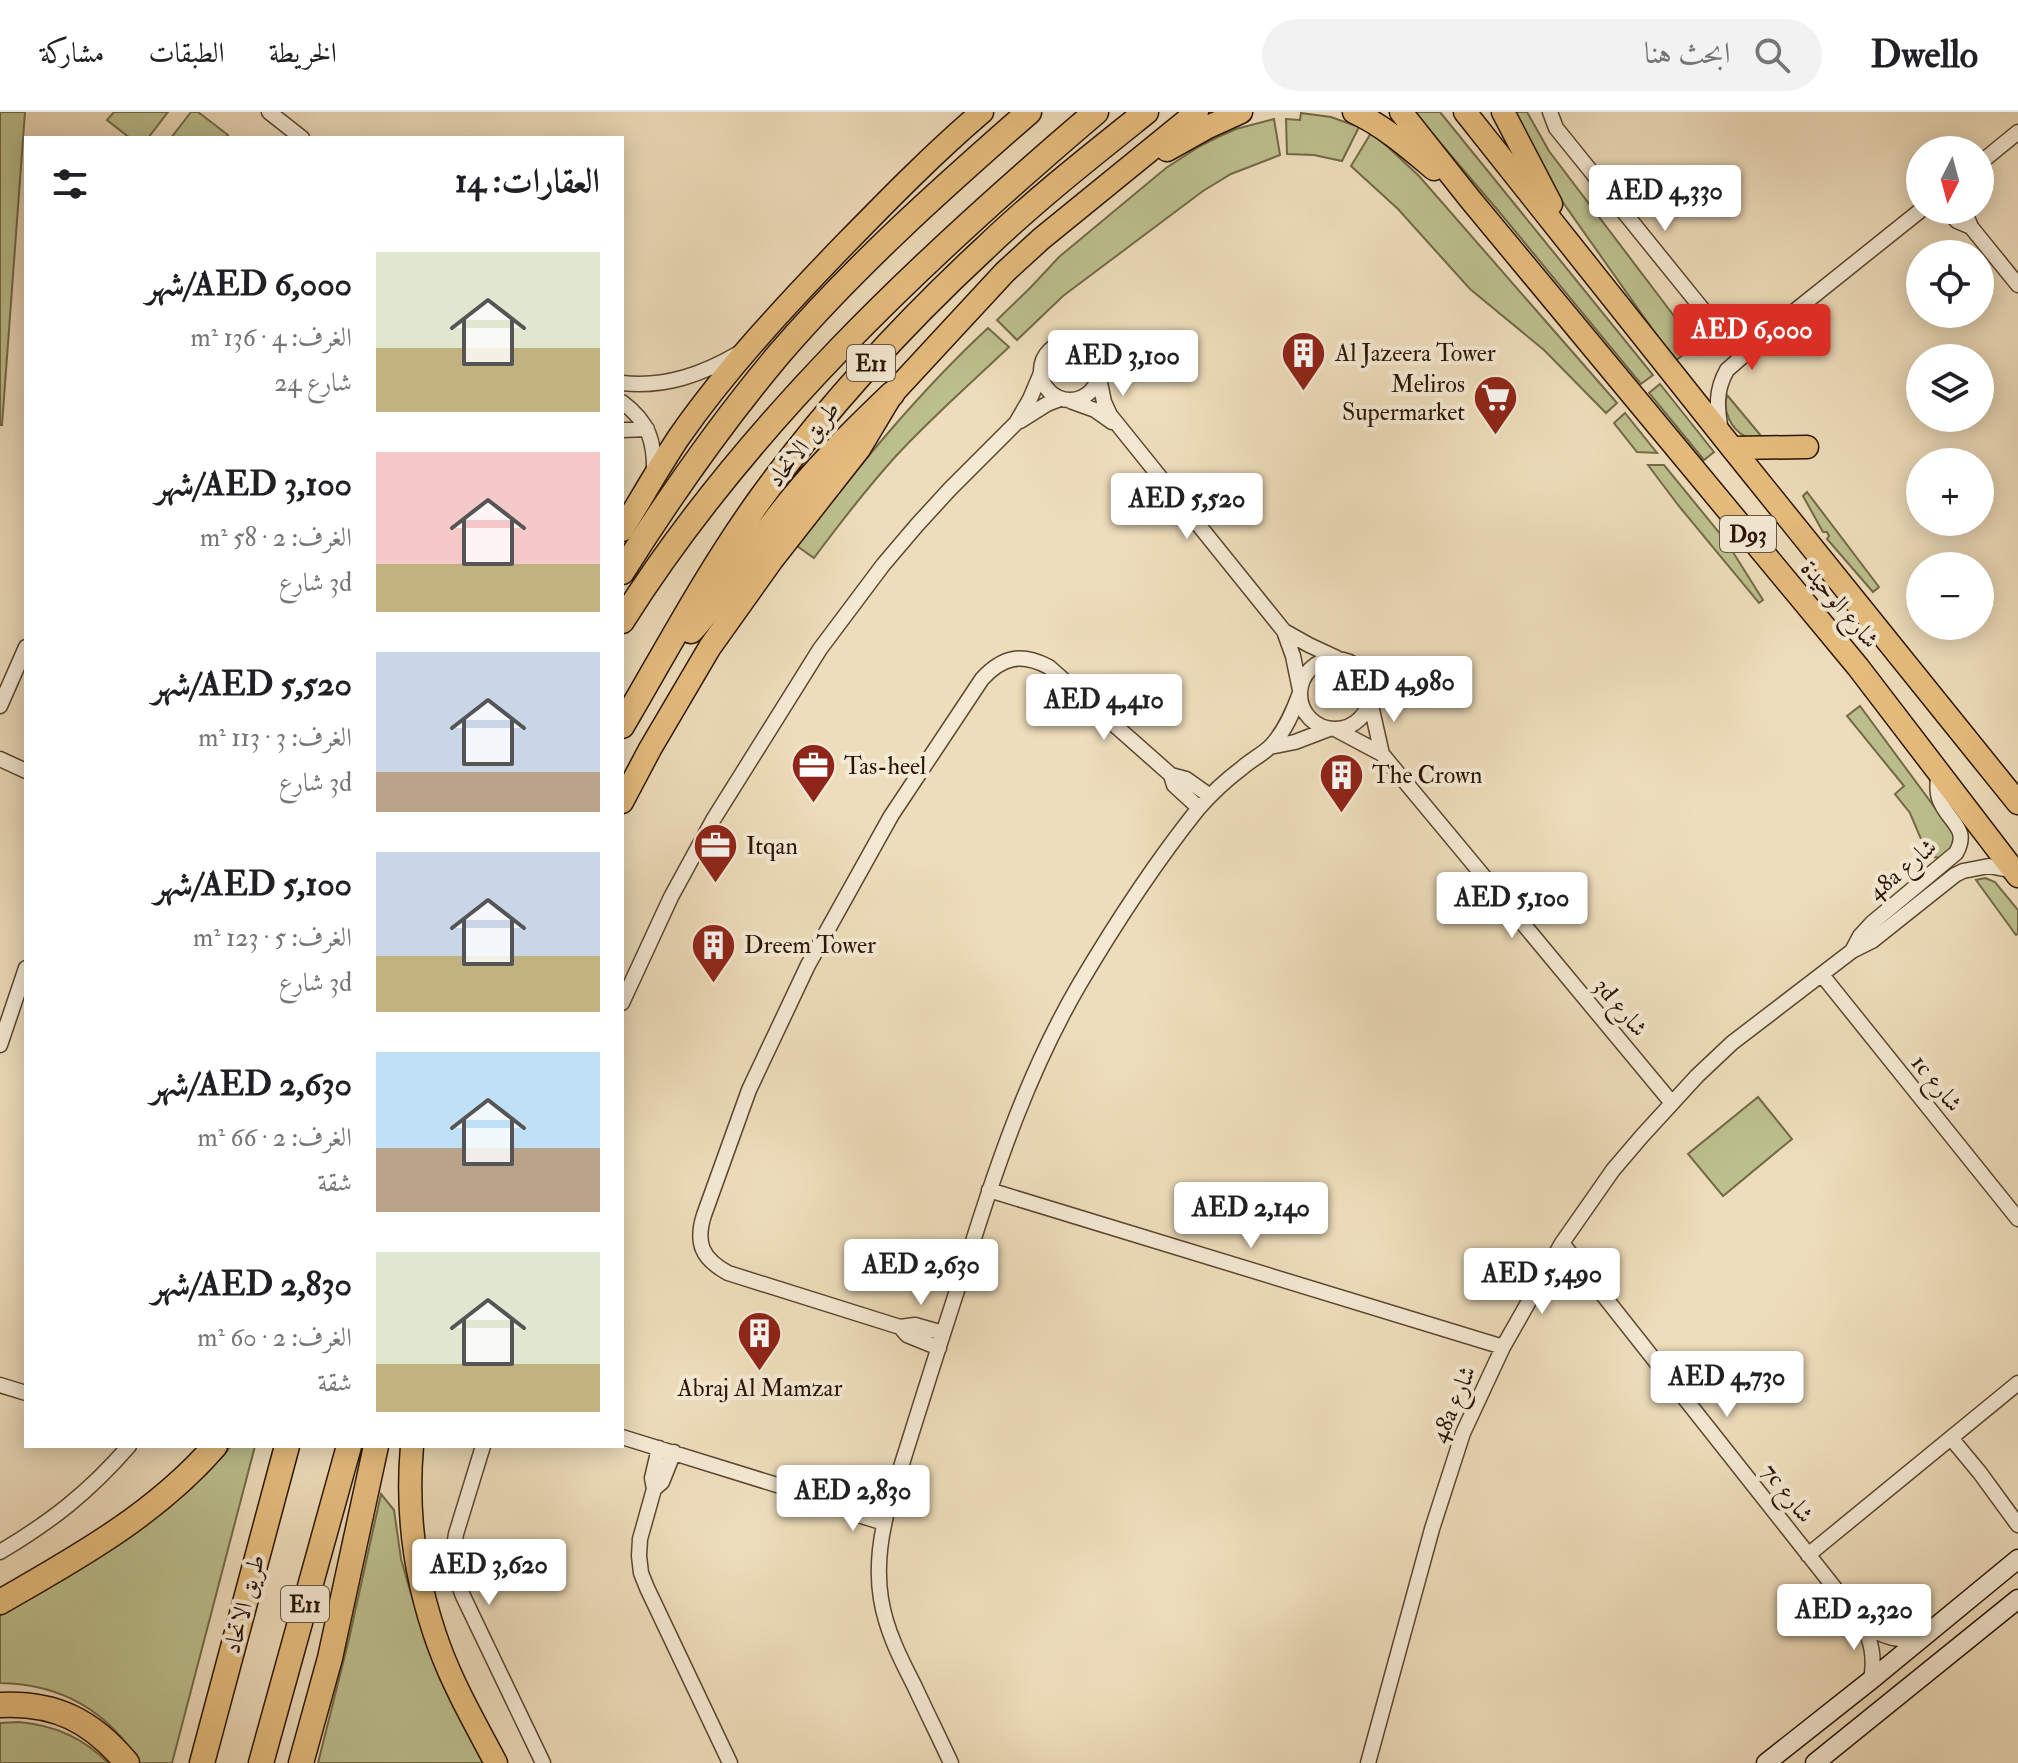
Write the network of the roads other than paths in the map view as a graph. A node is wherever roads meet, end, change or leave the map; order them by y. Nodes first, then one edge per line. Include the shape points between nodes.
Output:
1 (269, 112) edge
2 (982, 112) edge
3 (1029, 112) edge
4 (1096, 112) edge
5 (1146, 112) edge
6 (1197, 112) edge
7 (1241, 112) edge
8 (1354, 112) edge
9 (1401, 112) edge
10 (1465, 112) edge
11 (1503, 112) edge
12 (1550, 112) edge
13 (2018, 132) edge
14 (299, 136) edge
15 (1994, 152) edge
16 (1116, 176) junction
17 (1470, 199) junction
18 (1906, 222) edge
19 (1961, 224) edge
20 (1970, 224) edge
21 (1971, 227) junction
22 (1571, 244) junction
23 (2018, 285) edge
24 (1791, 314) junction
25 (750, 347) junction
26 (1041, 373) junction
27 (1099, 378) junction
28 (624, 383) edge
29 (892, 394) junction
30 (1065, 400) junction
31 (624, 404) edge
32 (1016, 423) junction
33 (1119, 428) junction
34 (647, 429) junction
35 (624, 430) edge
36 (1727, 442) junction
37 (1807, 447) dead end
38 (654, 477) junction
39 (624, 527) edge
40 (624, 569) edge
41 (624, 618) edge
42 (1284, 631) junction
43 (24, 652) edge
44 (1341, 659) junction
45 (656, 668) junction
46 (1300, 691) junction
47 (1370, 701) junction
48 (0, 706) edge
49 (624, 723) edge
50 (1332, 729) junction
51 (1270, 747) junction
52 (1382, 754) junction
53 (0, 759) edge
54 (24, 770) edge
55 (1939, 772) junction
56 (1171, 775) junction
57 (1210, 796) junction
58 (624, 798) edge
59 (2018, 803) edge
60 (1199, 808) junction
61 (2016, 873) edge
62 (1852, 951) junction
63 (24, 974) edge
64 (1822, 975) junction
65 (624, 999) edge
66 (0, 1045) edge
67 (1672, 1103) junction
68 (989, 1190) junction
69 (2018, 1219) edge
70 (1562, 1243) junction
71 (900, 1327) junction
72 (943, 1333) junction
73 (1503, 1347) junction
74 (939, 1348) junction
75 (2018, 1383) edge
76 (0, 1385) edge
77 (24, 1392) edge
78 (624, 1438) edge
79 (1951, 1438) junction
80 (213, 1448) edge
81 (286, 1448) edge
82 (348, 1448) edge
83 (376, 1448) edge
84 (412, 1448) edge
85 (482, 1448) edge
86 (659, 1448) junction
87 (115, 1452) edge
88 (674, 1452) junction
89 (654, 1489) junction
90 (886, 1516) junction
91 (2016, 1519) edge
92 (0, 1552) edge
93 (1808, 1555) junction
94 (2018, 1559) edge
95 (2018, 1599) edge
96 (0, 1602) edge
97 (1860, 1620) junction
98 (1923, 1638) junction
99 (1871, 1680) junction
100 (0, 1705) edge
101 (127, 1763) edge
102 (202, 1763) edge
103 (261, 1763) edge
104 (301, 1763) edge
105 (496, 1763) edge
106 (543, 1763) edge
107 (730, 1763) edge
108 (951, 1763) edge
109 (1368, 1763) edge
110 (1766, 1763) edge
111 (1815, 1763) edge

1 - 14 street
2 - 25 main road via 861,228
3 - 40 highway via 875,252 780,353 684,477
4 - 41 highway, طريق الاتحاد / E11 via 908,279 829,361 715,492
5 - 45 highway, طريق الاتحاد / E11 via 986,246 853,382 760,499
6 - 16 main road, E11
7 - 16 main road
8 - 17 main road via 1387,131
9 - 17 main road, شارع الوحيدة / D93
10 - 22 main road, شارع الوحيدة / D93
11 - 22 main road
12 - 24 street via 1556,128 1718,326 1758,331
13 - 15 street
16 - 29 main road, E11 via 1005,272
17 - 55 main road, شارع الوحيدة / D93
18 - 24 street
19 - 21 street
20 - 21 street
21 - 23 street
22 - 36 main road, شارع الوحيدة / D93
24 - 36 street via 1737,359 1720,381 1717,407
25 - 28 street via 674,381
25 - 38 main road
26 - 27 street via 1053,347 1072,342 1096,358
26 - 30 street via 1046,389
26 - 32 street
27 - 30 street via 1088,394
27 - 33 street via 1104,402
29 - 45 highway via 810,477 721,596
29 - 58 main road via 859,449 710,647
30 - 32 street via 1047,404
30 - 33 street via 1095,410
31 - 34 street
32 - 65 street via 917,525 820,649 705,832
33 - 42 street
34 - 35 street
34 - 38 street
36 - 37 main road
36 - 59 main road, شارع الوحيدة / D93
38 - 39 main road
42 - 44 street
42 - 46 street
43 - 48 street
44 - 46 street via 1310,670
44 - 47 street via 1361,670
45 - 49 highway, طريق الاتحاد / E11
46 - 50 street via 1311,720
46 - 51 street via 1288,722
47 - 50 street via 1357,721
47 - 52 street, 3d شارع
50 - 51 street
50 - 52 street, 3d شارع
51 - 57 street
52 - 67 street, 3d شارع
53 - 54 street
55 - 61 main road, شارع الوحيدة / D93
55 - 62 street, 48a شارع via 1938,796 1959,829 1959,848 1872,923
56 - 57 street
56 - 60 street via 1174,785
56 - 71 street via 1062,681 1031,667 1000,672 973,695 891,816 808,965 749,1090 700,1228 700,1243 715,1266 728,1273
57 - 60 street
60 - 68 street via 1078,987 1029,1084
61 - 62 street, 48a شارع via 1989,866 1963,871
62 - 64 street, 48a شارع
63 - 66 street
64 - 67 street, 48a شارع via 1732,1043
64 - 69 street, 1c شارع
67 - 70 street, 48a شارع via 1613,1170
68 - 72 street
68 - 73 street
70 - 73 street, 48a شارع
70 - 93 street, 7c شارع
71 - 72 street via 915,1325
71 - 74 street
72 - 74 street
73 - 109 street, 48a شارع via 1446,1481
74 - 90 street
75 - 79 street
76 - 77 street
78 - 86 street
79 - 91 street
79 - 93 street
80 - 96 highway via 144,1513
81 - 102 highway, طريق الاتحاد / E11
82 - 103 highway, E11
83 - 104 highway via 330,1658
84 - 105 main road via 412,1528 422,1591 446,1662
85 - 106 street via 453,1546 454,1570
86 - 88 street
86 - 89 street
87 - 92 street via 81,1496
88 - 89 street
88 - 90 street via 848,1507 855,1514
89 - 107 street via 640,1539 641,1573
90 - 108 street via 879,1573 887,1623
93 - 97 street, 7c شارع
94 - 98 street
95 - 111 street
97 - 98 street, 7c شارع via 1890,1638
97 - 99 street, 7c شارع via 1874,1655
98 - 99 street
99 - 110 street
100 - 101 highway via 36,1706 76,1718

